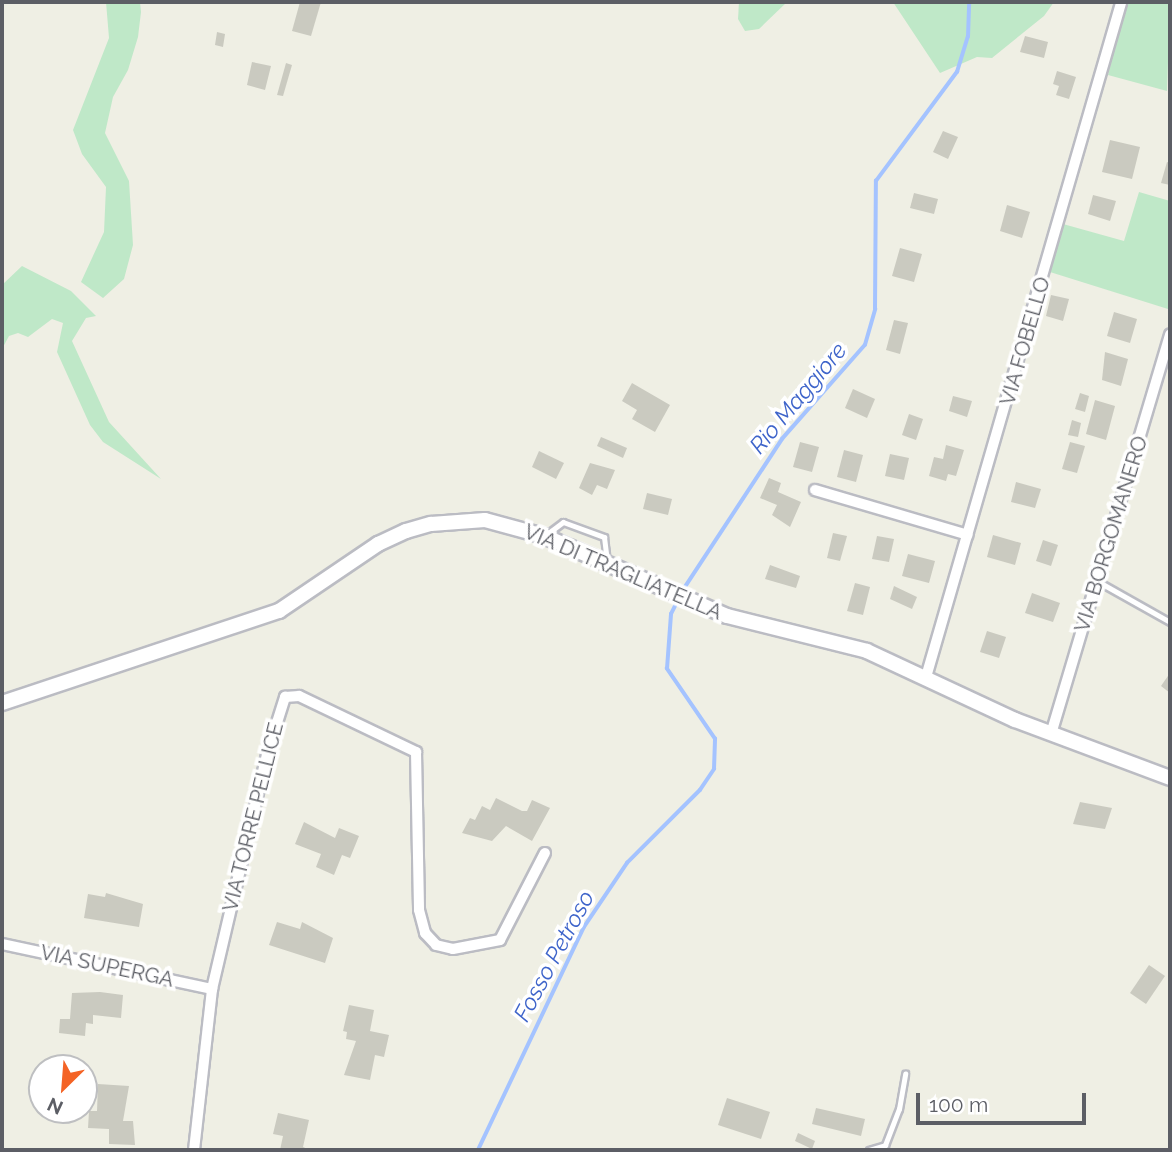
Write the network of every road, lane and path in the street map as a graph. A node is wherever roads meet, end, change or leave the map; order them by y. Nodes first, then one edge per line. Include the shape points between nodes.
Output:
1 (1121, 3) edge
2 (1170, 334) edge
3 (1166, 366) edge
4 (815, 490) dead end
5 (968, 535) junction
6 (544, 536) junction
7 (608, 565) junction
8 (1097, 580) junction
9 (1170, 622) edge
10 (926, 677) junction
11 (2, 703) edge
12 (1051, 734) junction
13 (1170, 778) edge
14 (545, 853) dead end
15 (2, 944) edge
16 (212, 989) junction
17 (905, 1074) dead end
18 (194, 1150) edge
19 (869, 1150) edge

1 - 5 street, VIA FOBELLO
2 - 3 street, VIA BORGOMANERO
3 - 8 street, VIA BORGOMANERO
4 - 5 street
5 - 10 street, VIA FOBELLO
6 - 7 street, VIA DI TRAGLIATELLA
6 - 7 lane via 563,522 604,537
6 - 11 street, VIA DI TRAGLIATELLA via 485,520 431,523 378,544 279,611
7 - 10 street, VIA DI TRAGLIATELLA via 748,623 846,643
8 - 9 lane
8 - 12 street, VIA BORGOMANERO
10 - 12 street, VIA DI TRAGLIATELLA
12 - 13 street, VIA DI TRAGLIATELLA
14 - 16 street, VIA TORRE PELLICE via 500,940 453,949 436,945 425,933 419,910 417,754 299,696 287,695 268,751
15 - 16 street, VIA SUPERGA
16 - 18 street, VIA TORRE PELLICE
17 - 19 lane via 899,1109 885,1144

